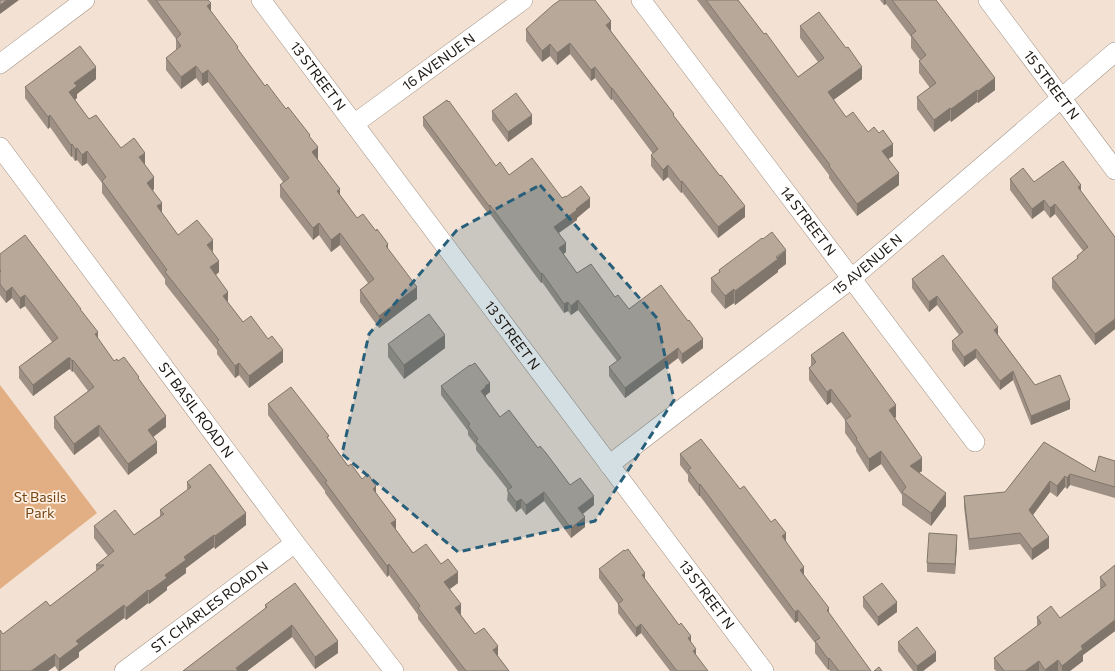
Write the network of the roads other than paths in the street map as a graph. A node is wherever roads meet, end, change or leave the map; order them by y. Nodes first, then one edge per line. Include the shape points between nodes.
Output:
1 (85, 0) edge
2 (261, 0) edge
3 (523, 0) edge
4 (641, 0) edge
5 (988, 0) edge
6 (1115, 52) edge
7 (0, 64) edge
8 (1062, 98) junction
9 (354, 124) junction
10 (0, 148) edge
11 (1115, 170) edge
12 (851, 279) junction
13 (975, 442) dead end
14 (609, 464) junction
15 (295, 543) junction
16 (124, 671) edge
17 (394, 671) edge
18 (764, 671) edge

1 - 7 street
2 - 9 street, 13 STREET N
3 - 9 street, 16 AVENUE N
4 - 12 street, 14 STREET N
5 - 8 street, 15 STREET N
6 - 8 street, 15 AVENUE N
8 - 11 street, 15 STREET N
8 - 12 street, 15 AVENUE N
9 - 14 street, 13 STREET N
10 - 15 street, ST BASIL ROAD N
12 - 13 street, 14 STREET N
12 - 14 street, 15 AVENUE N
14 - 18 street, 13 STREET N
15 - 16 street, ST. CHARLES ROAD N
15 - 17 street, ST BASIL ROAD N

